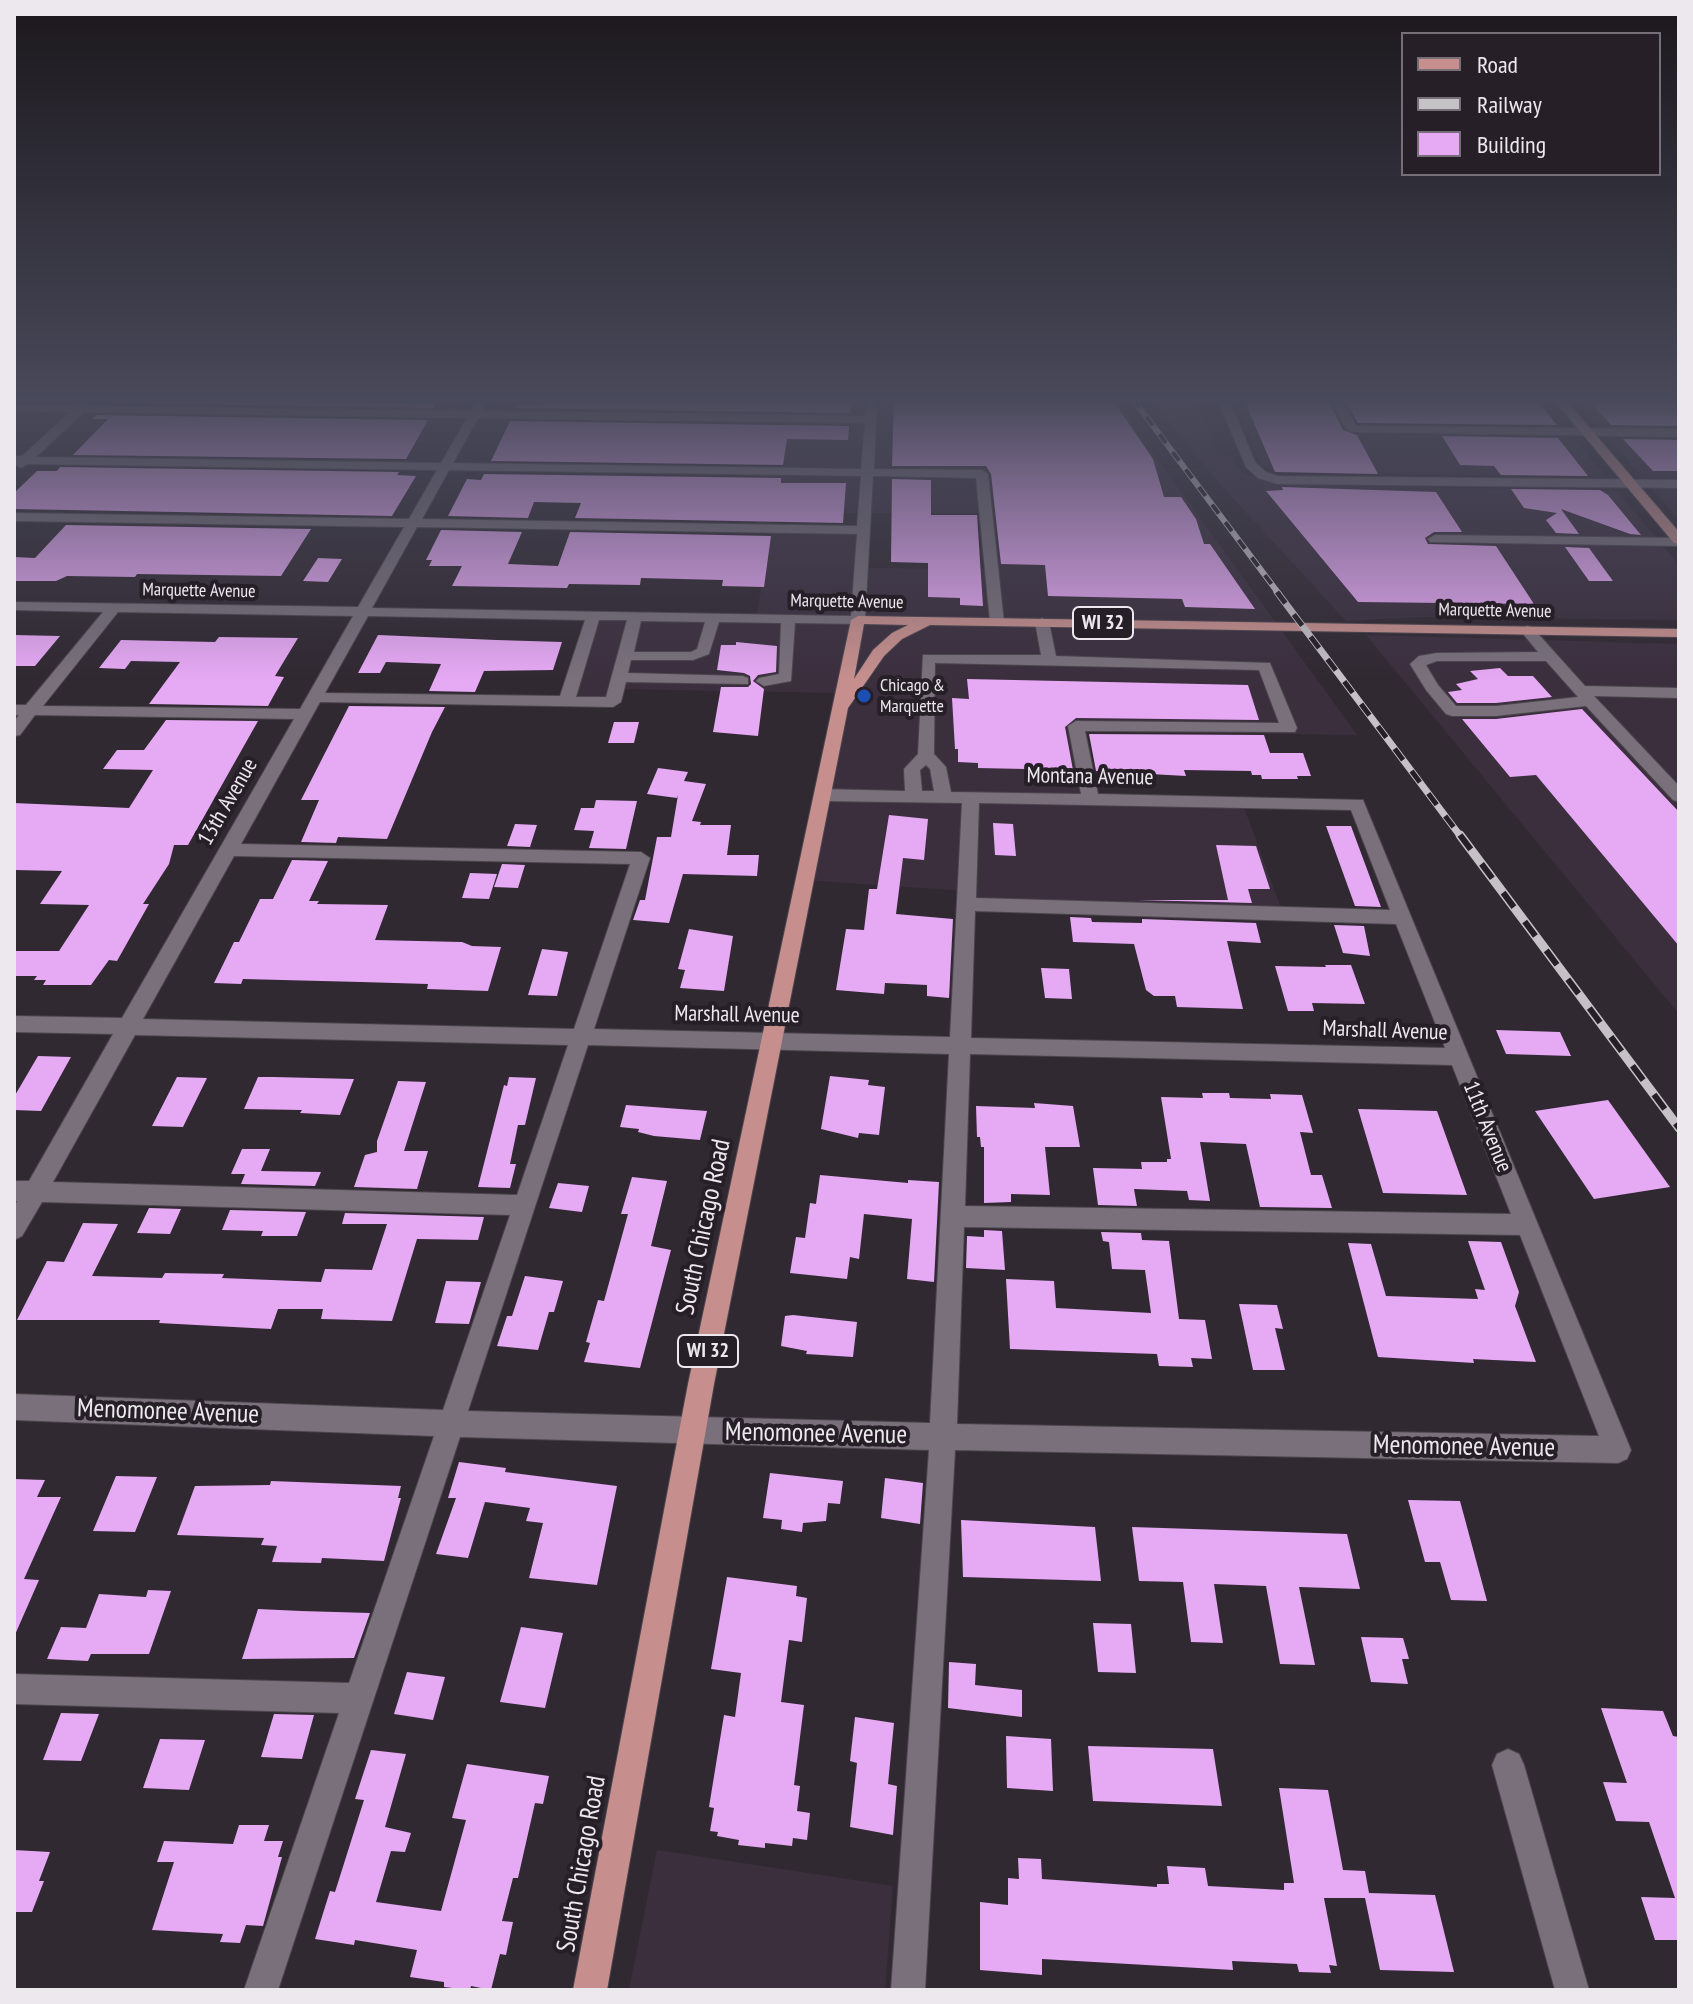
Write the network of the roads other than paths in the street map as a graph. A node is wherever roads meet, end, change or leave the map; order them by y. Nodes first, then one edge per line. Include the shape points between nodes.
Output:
1 (430, 493) edge
2 (867, 493) edge
3 (984, 493) edge
4 (1638, 493) edge
5 (14, 517) edge
6 (412, 523) junction
7 (864, 530) junction
8 (1435, 539) dead end
9 (1679, 541) edge
10 (14, 606) edge
11 (114, 608) junction
12 (362, 612) junction
13 (593, 617) junction
14 (635, 617) junction
15 (713, 618) junction
16 (788, 619) junction
17 (858, 620) junction
18 (929, 621) junction
19 (997, 622) junction
20 (1042, 622) junction
21 (1527, 630) junction
22 (1679, 633) edge
23 (625, 656) junction
24 (1550, 656) junction
25 (1049, 660) junction
26 (619, 677) junction
27 (743, 681) dead end
28 (764, 681) dead end
29 (1679, 693) edge
30 (1586, 696) junction
31 (313, 697) junction
32 (566, 703) junction
33 (22, 710) edge
34 (304, 714) junction
35 (839, 714) junction
36 (14, 731) edge
37 (926, 756) junction
38 (822, 795) junction
39 (914, 796) junction
40 (1679, 796) edge
41 (943, 797) junction
42 (971, 797) junction
43 (1090, 799) junction
44 (1357, 804) joint
45 (227, 850) junction
46 (966, 904) junction
47 (1402, 917) junction
48 (14, 1024) edge
49 (129, 1027) junction
50 (581, 1036) junction
51 (774, 1039) junction
52 (960, 1044) junction
53 (1459, 1057) junction
54 (25, 1191) edge
55 (525, 1205) junction
56 (952, 1216) junction
57 (1527, 1225) junction
58 (14, 1229) edge
59 (14, 1407) edge
60 (453, 1423) junction
61 (692, 1432) junction
62 (943, 1436) junction
63 (1618, 1450) joint
64 (14, 1689) edge
65 (360, 1698) junction
66 (1508, 1765) dead end
67 (261, 1990) edge
68 (590, 1990) edge
69 (908, 1990) edge
70 (1572, 1990) edge

1 - 6 street, 13th Avenue
2 - 7 street
3 - 19 street
4 - 9 main road
5 - 6 street
6 - 7 street
6 - 12 street, 13th Avenue
7 - 17 street
8 - 9 street
10 - 11 street, Marquette Avenue
11 - 12 street, Marquette Avenue
11 - 33 street
12 - 13 street, Marquette Avenue
12 - 31 street, 13th Avenue
13 - 14 street, Marquette Avenue
13 - 32 street
14 - 15 street, Marquette Avenue
14 - 23 street
15 - 16 street, Marquette Avenue
15 - 23 street via 704,651 693,656
16 - 17 street, Marquette Avenue
16 - 28 street via 786,678
17 - 18 main road, Marquette Avenue / WI 32
17 - 35 main road, South Chicago Road / WI 32
18 - 19 main road, Marquette Avenue / WI 32
18 - 35 main road, WI 32 via 897,636 878,653
19 - 20 main road, Marquette Avenue / WI 32
20 - 21 main road, Marquette Avenue / WI 32
20 - 25 street
21 - 22 main road, Marquette Avenue / WI 32
21 - 24 street
23 - 26 street
24 - 30 street
24 - 30 street via 1437,657 1418,664 1452,711 1496,711
25 - 37 street via 928,658
25 - 43 street via 1265,666 1289,728 1076,726
26 - 27 street
26 - 32 street via 613,702
29 - 30 street
30 - 40 street
31 - 32 street
31 - 34 street, 13th Avenue
33 - 34 street
33 - 36 street
34 - 45 street, 13th Avenue
35 - 38 main road, South Chicago Road / WI 32
37 - 39 street via 912,769
37 - 41 street via 938,767
38 - 39 street, Montana Avenue
38 - 51 main road, South Chicago Road / WI 32
39 - 41 street, Montana Avenue
41 - 42 street, Montana Avenue
42 - 43 street, Montana Avenue
42 - 46 street
43 - 44 street, Montana Avenue
44 - 47 street, 11th Avenue
45 - 49 street, 13th Avenue
45 - 50 street via 641,858
46 - 47 street
46 - 52 street
47 - 53 street, 11th Avenue
48 - 49 street, Marshall Avenue
49 - 50 street, Marshall Avenue
49 - 54 street, 13th Avenue
50 - 51 street, Marshall Avenue
50 - 55 street
51 - 52 street, Marshall Avenue
51 - 61 main road, South Chicago Road / WI 32
52 - 53 street, Marshall Avenue
52 - 56 street
53 - 57 street, 11th Avenue
54 - 55 street
54 - 58 street, 13th Avenue
55 - 60 street
56 - 57 street
56 - 62 street
57 - 63 street, 11th Avenue
59 - 60 street, Menomonee Avenue
60 - 61 street, Menomonee Avenue
60 - 65 street
61 - 62 street, Menomonee Avenue
61 - 68 main road, South Chicago Road / WI 32
62 - 63 street, Menomonee Avenue
62 - 69 street
64 - 65 street
65 - 67 street
66 - 70 street

